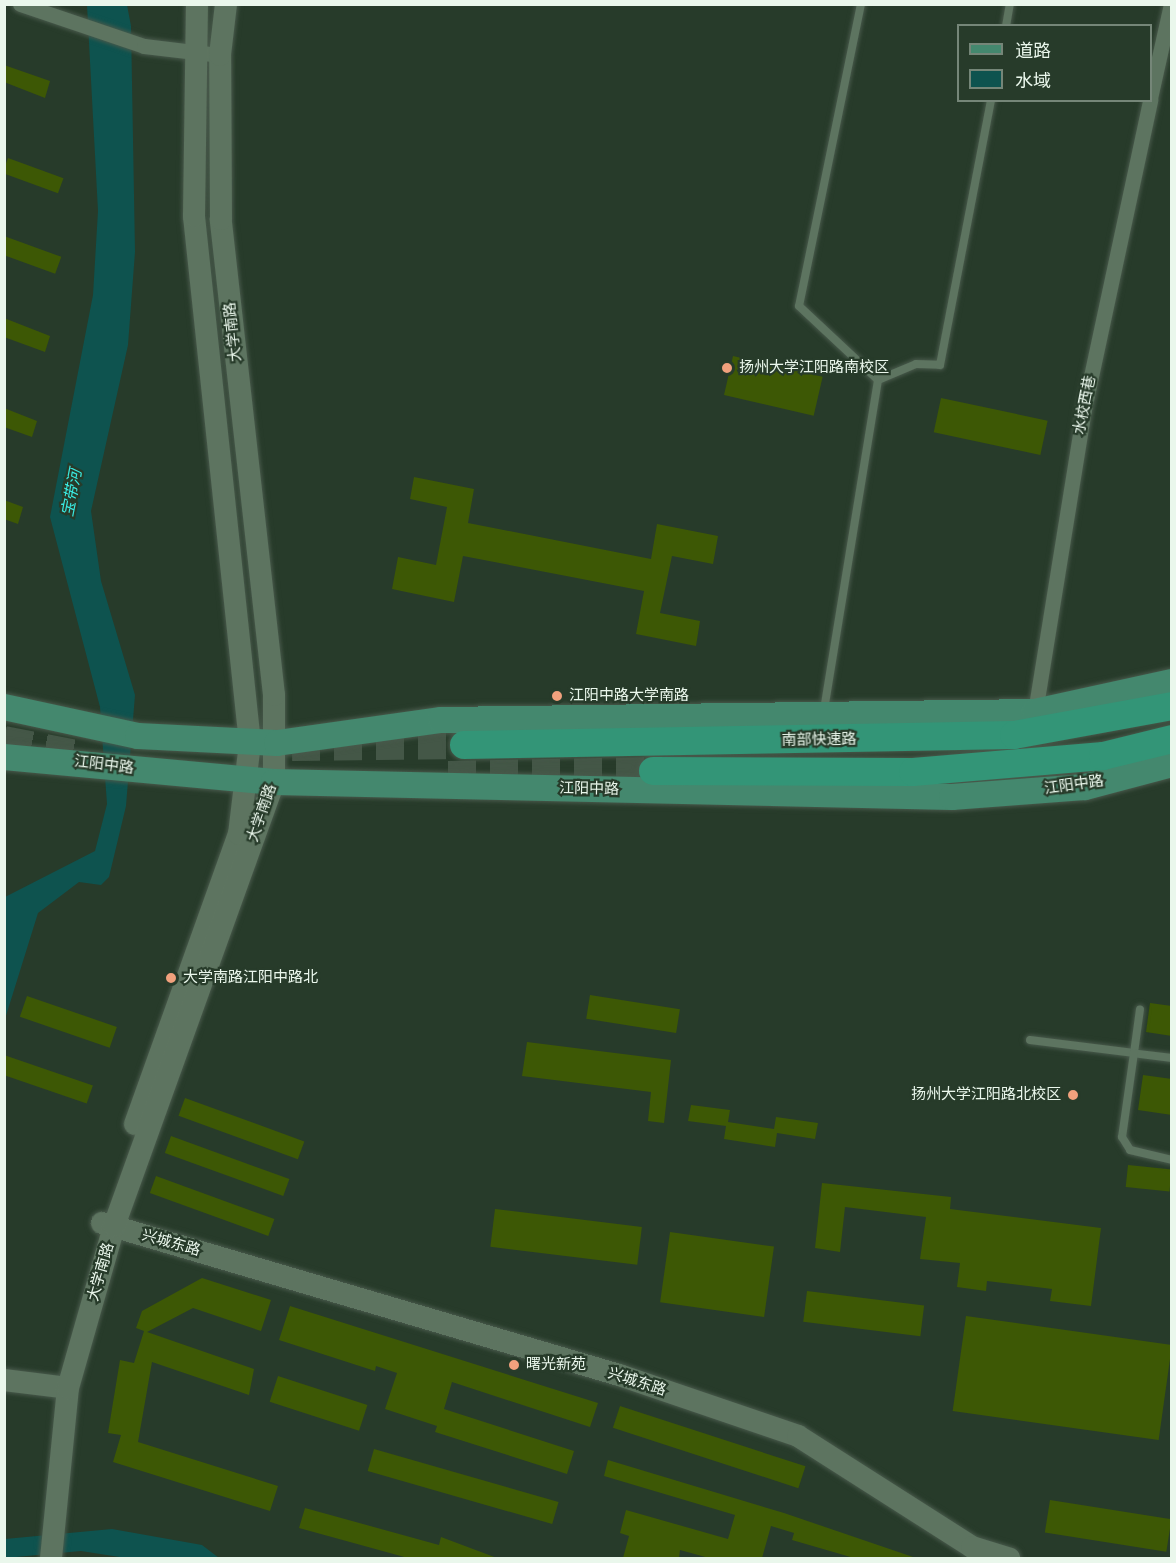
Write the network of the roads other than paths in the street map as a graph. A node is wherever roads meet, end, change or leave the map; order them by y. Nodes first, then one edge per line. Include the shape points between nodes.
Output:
1 (20, 4) edge
2 (197, 4) edge
3 (226, 4) edge
4 (861, 4) edge
5 (1010, 4) edge
6 (1171, 4) edge
7 (1006, 24) edge
8 (193, 51) junction
9 (220, 55) junction
10 (1152, 90) edge
11 (991, 102) edge
12 (1149, 102) edge
13 (878, 380) junction
14 (1172, 682) edge
15 (1172, 706) edge
16 (4, 707) edge
17 (824, 711) junction
18 (1035, 711) junction
19 (45, 719) junction
20 (4, 722) edge
21 (1172, 739) edge
22 (250, 743) junction
23 (277, 743) junction
24 (681, 743) junction
25 (464, 746) tunnel mouth
26 (1172, 755) edge
27 (4, 757) edge
28 (1172, 764) edge
29 (653, 771) tunnel mouth
30 (913, 772) junction
31 (247, 779) junction
32 (274, 782) junction
33 (1140, 1009) dead end
34 (1030, 1040) dead end
35 (1134, 1053) junction
36 (1172, 1058) edge
37 (1172, 1160) edge
38 (108, 1225) junction
39 (4, 1380) edge
40 (62, 1388) junction
41 (46, 1530) junction
42 (994, 1557) edge
43 (38, 1558) edge
44 (51, 1558) edge

1 - 8 street via 144,46
2 - 8 street, 大学南路
3 - 9 street, 大学南路
4 - 13 lane via 800,306
5 - 7 lane
6 - 10 street, 水校西巷
8 - 9 street
8 - 22 street, 大学南路 via 194,216
9 - 23 street, 大学南路 via 220,219
11 - 13 lane via 940,365 916,364
12 - 18 street, 水校西巷 via 1084,409
13 - 17 lane
14 - 18 main road
15 - 24 highway, 南部快速路 via 1014,735
16 - 19 main road
17 - 18 main road
17 - 23 main road via 441,720
18 - 24 highway via 946,727 737,734
19 - 20 main road
19 - 22 main road via 138,736
21 - 30 highway, 南部快速路 via 1103,756
22 - 23 main road
22 - 31 street, 大学南路
23 - 32 street, 大学南路
24 - 25 highway, 南部快速路
26 - 30 highway via 977,777
27 - 31 main road, 江阳中路 via 93,762
28 - 32 main road, 江阳中路 via 1085,787 952,796
29 - 30 highway, 南部快速路
31 - 32 main road, 江阳中路
31 - 38 street, 大学南路 via 239,834
32 - 38 street, 大学南路
33 - 35 lane
34 - 35 lane
35 - 36 lane
35 - 37 lane via 1122,1137 1130,1150
38 - 40 street, 大学南路
38 - 42 street, 兴城东路 via 619,1375 798,1436
39 - 40 street
40 - 41 street, 大学南路
41 - 43 street, 大学南路
41 - 44 street, 大学南路

